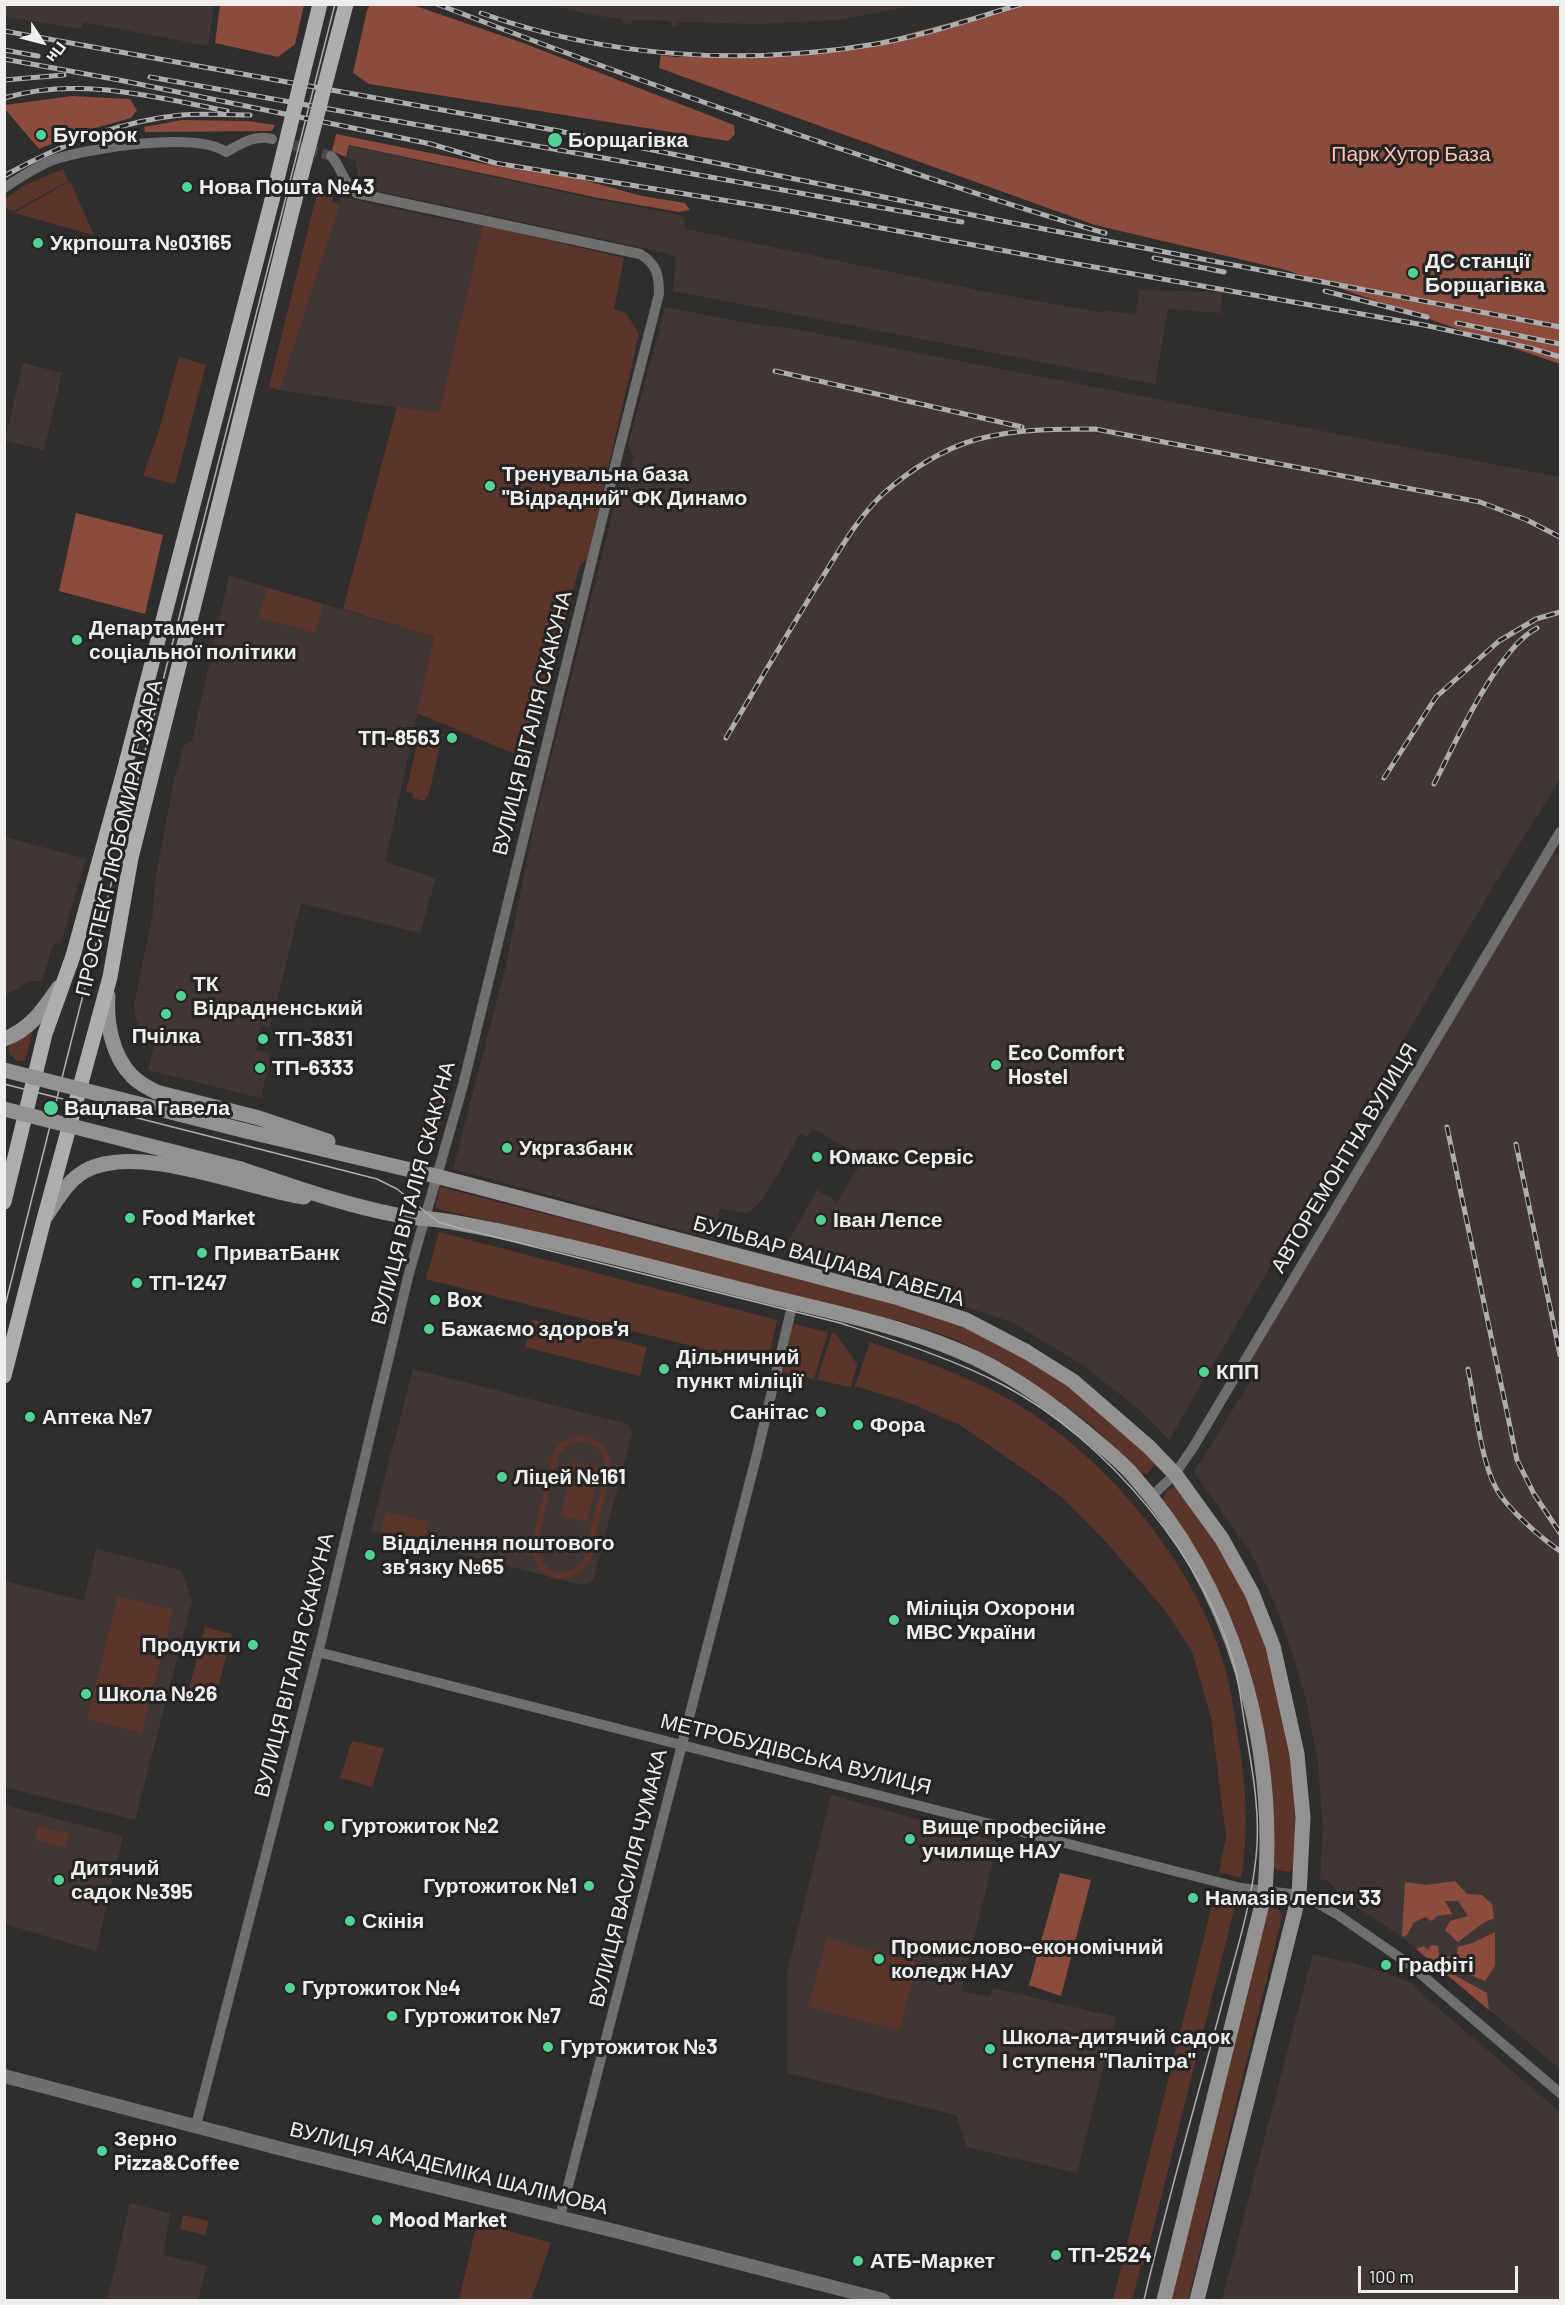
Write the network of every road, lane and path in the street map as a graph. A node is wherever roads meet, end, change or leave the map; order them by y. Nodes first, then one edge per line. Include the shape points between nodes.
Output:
1 (320, 4) edge
2 (346, 4) edge
3 (272, 139) tunnel mouth
4 (331, 156) tunnel mouth
5 (4, 188) edge
6 (1560, 832) edge
7 (66, 977) junction
8 (110, 977) junction
9 (4, 1039) edge
10 (4, 1070) edge
11 (4, 1109) edge
12 (4, 1161) edge
13 (386, 1164) junction
14 (436, 1176) junction
15 (4, 1196) edge
16 (4, 1202) edge
17 (354, 1205) junction
18 (425, 1218) junction
19 (44, 1219) junction
20 (793, 1302) junction
21 (4, 1376) edge
22 (1175, 1474) junction
23 (1151, 1497) junction
24 (318, 1652) junction
25 (681, 1746) junction
26 (1265, 1892) junction
27 (1299, 1895) junction
28 (4, 2076) edge
29 (1560, 2093) edge
30 (196, 2125) junction
31 (560, 2217) junction
32 (883, 2301) edge
33 (1164, 2301) edge
34 (1197, 2301) edge

1 - 7 main road, ПРОСПЕКТ ЛЮБОМИРА ГУЗАРА, bridge via 126,764
2 - 8 main road, ПРОСПЕКТ ЛЮБОМИРА ГУЗАРА, bridge via 131,858
3 - 5 street via 251,140 226,152 217,145 190,142 115,146 52,161
4 - 14 street, ВУЛИЦЯ ВІТАЛІЯ СКАКУНА via 342,170 348,188 356,193 628,251 651,260 657,271 659,294 652,324 463,1085
6 - 22 street, АВТОРЕМОНТНА ВУЛИЦЯ
7 - 9 main road via 40,1015
7 - 16 main road, ПРОСПЕКТ ЛЮБОМИРА ГУЗАРА via 45,1034
8 - 13 main road via 107,1010 115,1046 131,1076 143,1085 156,1092 260,1118
8 - 19 main road, ПРОСПЕКТ ЛЮБОМИРА ГУЗАРА
10 - 13 main road, БУЛЬВАР ВАЦЛАВА ГАВЕЛА, bridge
11 - 17 main road, bridge via 241,1170
12 - 15 main road
13 - 14 main road, БУЛЬВАР ВАЦЛАВА ГАВЕЛА
14 - 18 street, ВУЛИЦЯ ВІТАЛІЯ СКАКУНА
14 - 22 main road, БУЛЬВАР ВАЦЛАВА ГАВЕЛА via 899,1298 966,1320 1073,1381
17 - 18 main road
17 - 19 main road via 277,1193 164,1164 126,1160 85,1172 70,1183
18 - 20 main road via 525,1236
18 - 24 street, ВУЛИЦЯ ВІТАЛІЯ СКАКУНА
19 - 21 main road, ПРОСПЕКТ ЛЮБОМИРА ГУЗАРА
20 - 23 main road via 958,1350 1009,1376 1088,1435 1128,1470
20 - 25 street, ВУЛИЦЯ ВАСИЛЯ ЧУМАКА
22 - 23 street, АВТОРЕМОНТНА ВУЛИЦЯ
22 - 27 main road, БУЛЬВАР ВАЦЛАВА ГАВЕЛА via 1222,1539 1252,1593 1273,1646 1297,1754 1303,1817
23 - 26 main road via 1211,1589 1241,1670 1264,1767 1268,1826
24 - 25 street, МЕТРОБУДІВСЬКА ВУЛИЦЯ
24 - 30 street, ВУЛИЦЯ ВІТАЛІЯ СКАКУНА
25 - 26 street, МЕТРОБУДІВСЬКА ВУЛИЦЯ
25 - 31 street, ВУЛИЦЯ ВАСИЛЯ ЧУМАКА
26 - 27 street, МЕТРОБУДІВСЬКА ВУЛИЦЯ
26 - 33 main road
27 - 29 street via 1338,1915 1409,1964
27 - 34 main road, БУЛЬВАР ВАЦЛАВА ГАВЕЛА
28 - 30 street, ВУЛИЦЯ АКАДЕМІКА ШАЛІМОВА
30 - 31 street, ВУЛИЦЯ АКАДЕМІКА ШАЛІМОВА
31 - 32 street, ВУЛИЦЯ АКАДЕМІКА ШАЛІМОВА

